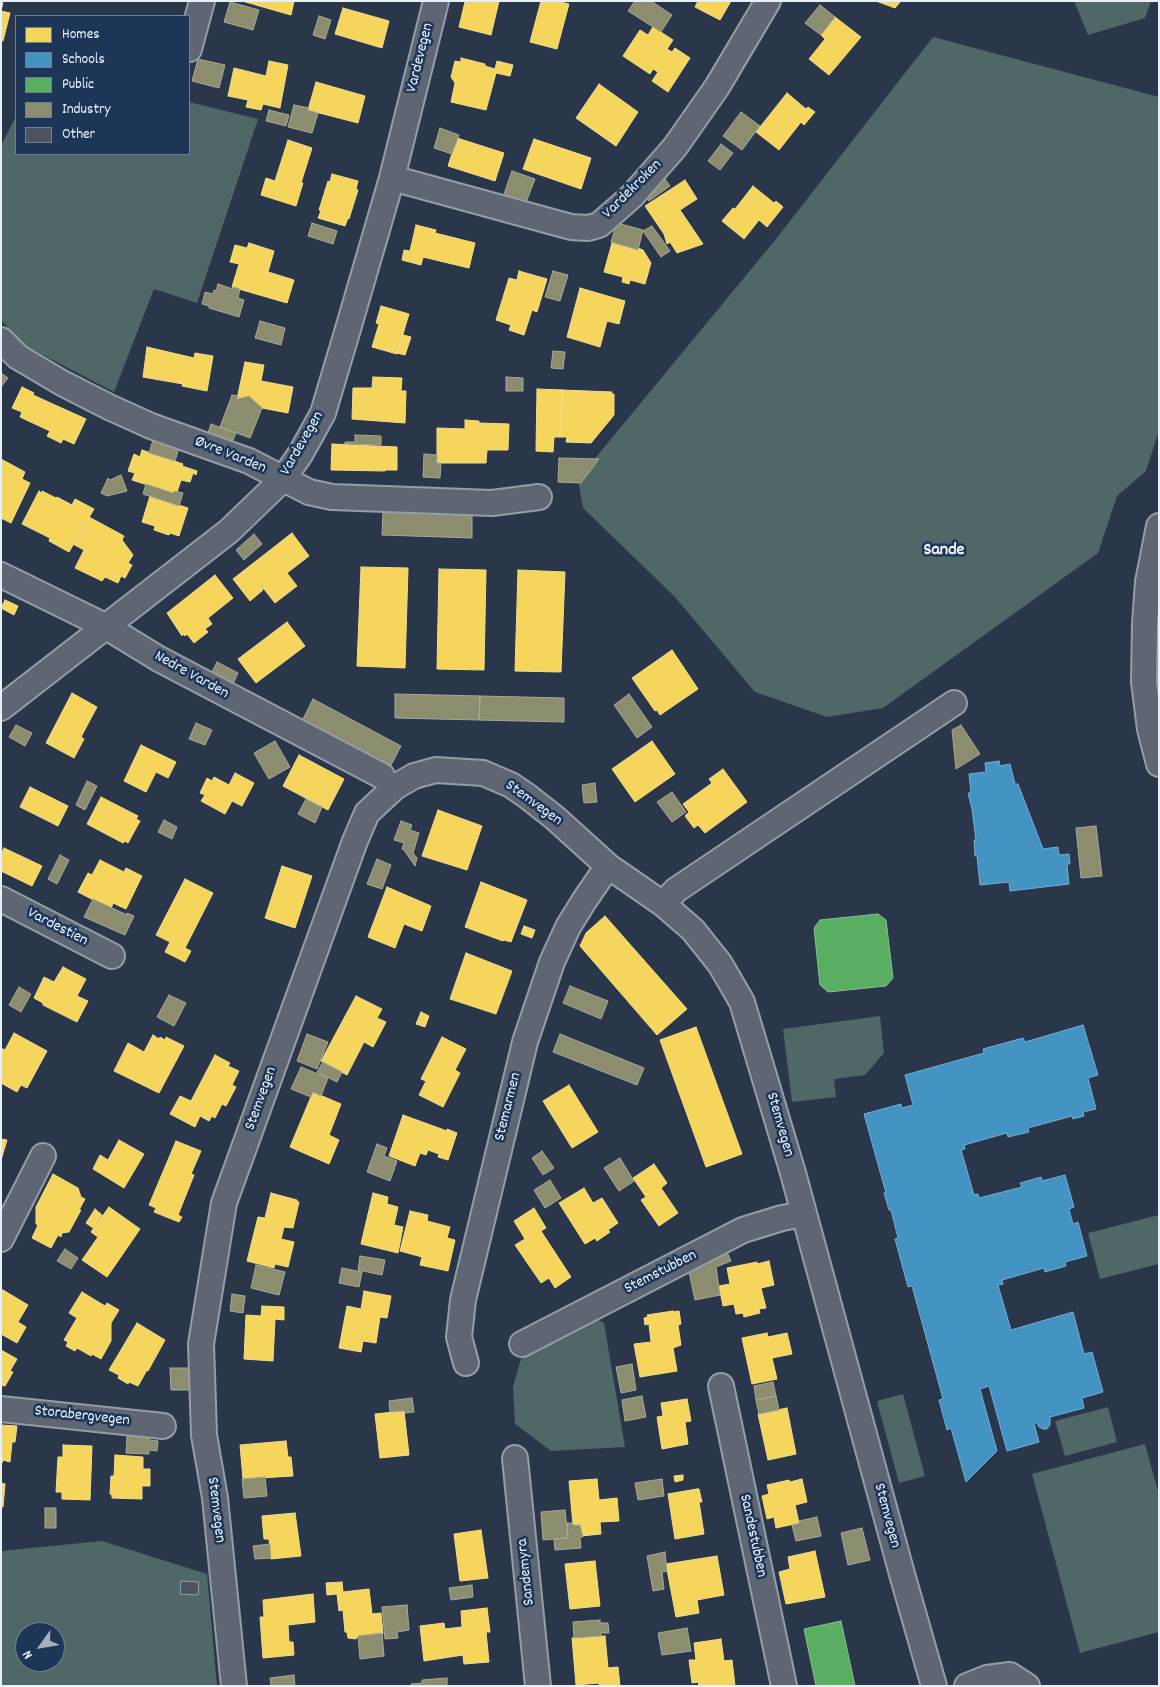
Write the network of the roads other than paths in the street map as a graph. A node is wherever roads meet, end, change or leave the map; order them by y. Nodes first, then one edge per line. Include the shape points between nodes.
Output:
1 (202, 1) edge
2 (436, 1) edge
3 (768, 1) edge
4 (190, 45) edge
5 (392, 178) junction
6 (1, 340) edge
7 (283, 480) junction
8 (539, 497) dead end
9 (1159, 526) edge
10 (1, 574) edge
11 (104, 626) junction
12 (954, 703) dead end
13 (1, 708) edge
14 (1159, 764) edge
15 (382, 776) dead end
16 (608, 866) junction
17 (1, 899) edge
18 (663, 904) junction
19 (112, 956) dead end
20 (42, 1156) dead end
21 (804, 1214) junction
22 (1, 1239) edge
23 (522, 1344) dead end
24 (466, 1363) dead end
25 (721, 1386) dead end
26 (1, 1409) edge
27 (163, 1426) dead end
28 (515, 1458) dead end
29 (234, 1686) edge
30 (538, 1686) edge
31 (784, 1686) edge
32 (934, 1686) edge
33 (967, 1686) edge
34 (1027, 1686) edge

1 - 4 street
2 - 5 street, Vardevegen
3 - 5 street, Vardekroken via 717,87 675,147 632,196 599,225 571,228
5 - 7 street, Vardevegen via 323,413
6 - 7 street, Øvre Varden via 18,358 101,403 151,426 249,461
7 - 8 street, Øvre Varden via 309,492 332,497 492,504
7 - 11 street, Vardevegen via 229,531
9 - 14 street via 1148,582 1144,682 1150,729
10 - 11 street, Nedre Varden
11 - 13 street, Vardevegen
11 - 15 street, Nedre Varden via 192,677
12 - 18 street via 676,890
16 - 18 street, Stemvegen
16 - 24 street, Stemarmen via 568,927 552,962 525,1042 463,1300 459,1337
16 - 29 street, Stemvegen via 528,796 483,773 436,770 414,776 395,786 367,813 224,1203 201,1344 204,1435 215,1498
17 - 19 street, Vardestien
18 - 21 street, Stemvegen via 693,930 720,964 742,1002
20 - 22 street
21 - 23 street, Stemstubben via 744,1230
21 - 32 street, Stemvegen
25 - 31 street, Sandestubben
26 - 27 street, Storabergvegen
28 - 30 street, Sandemyra
33 - 34 street via 987,1678 1010,1675

